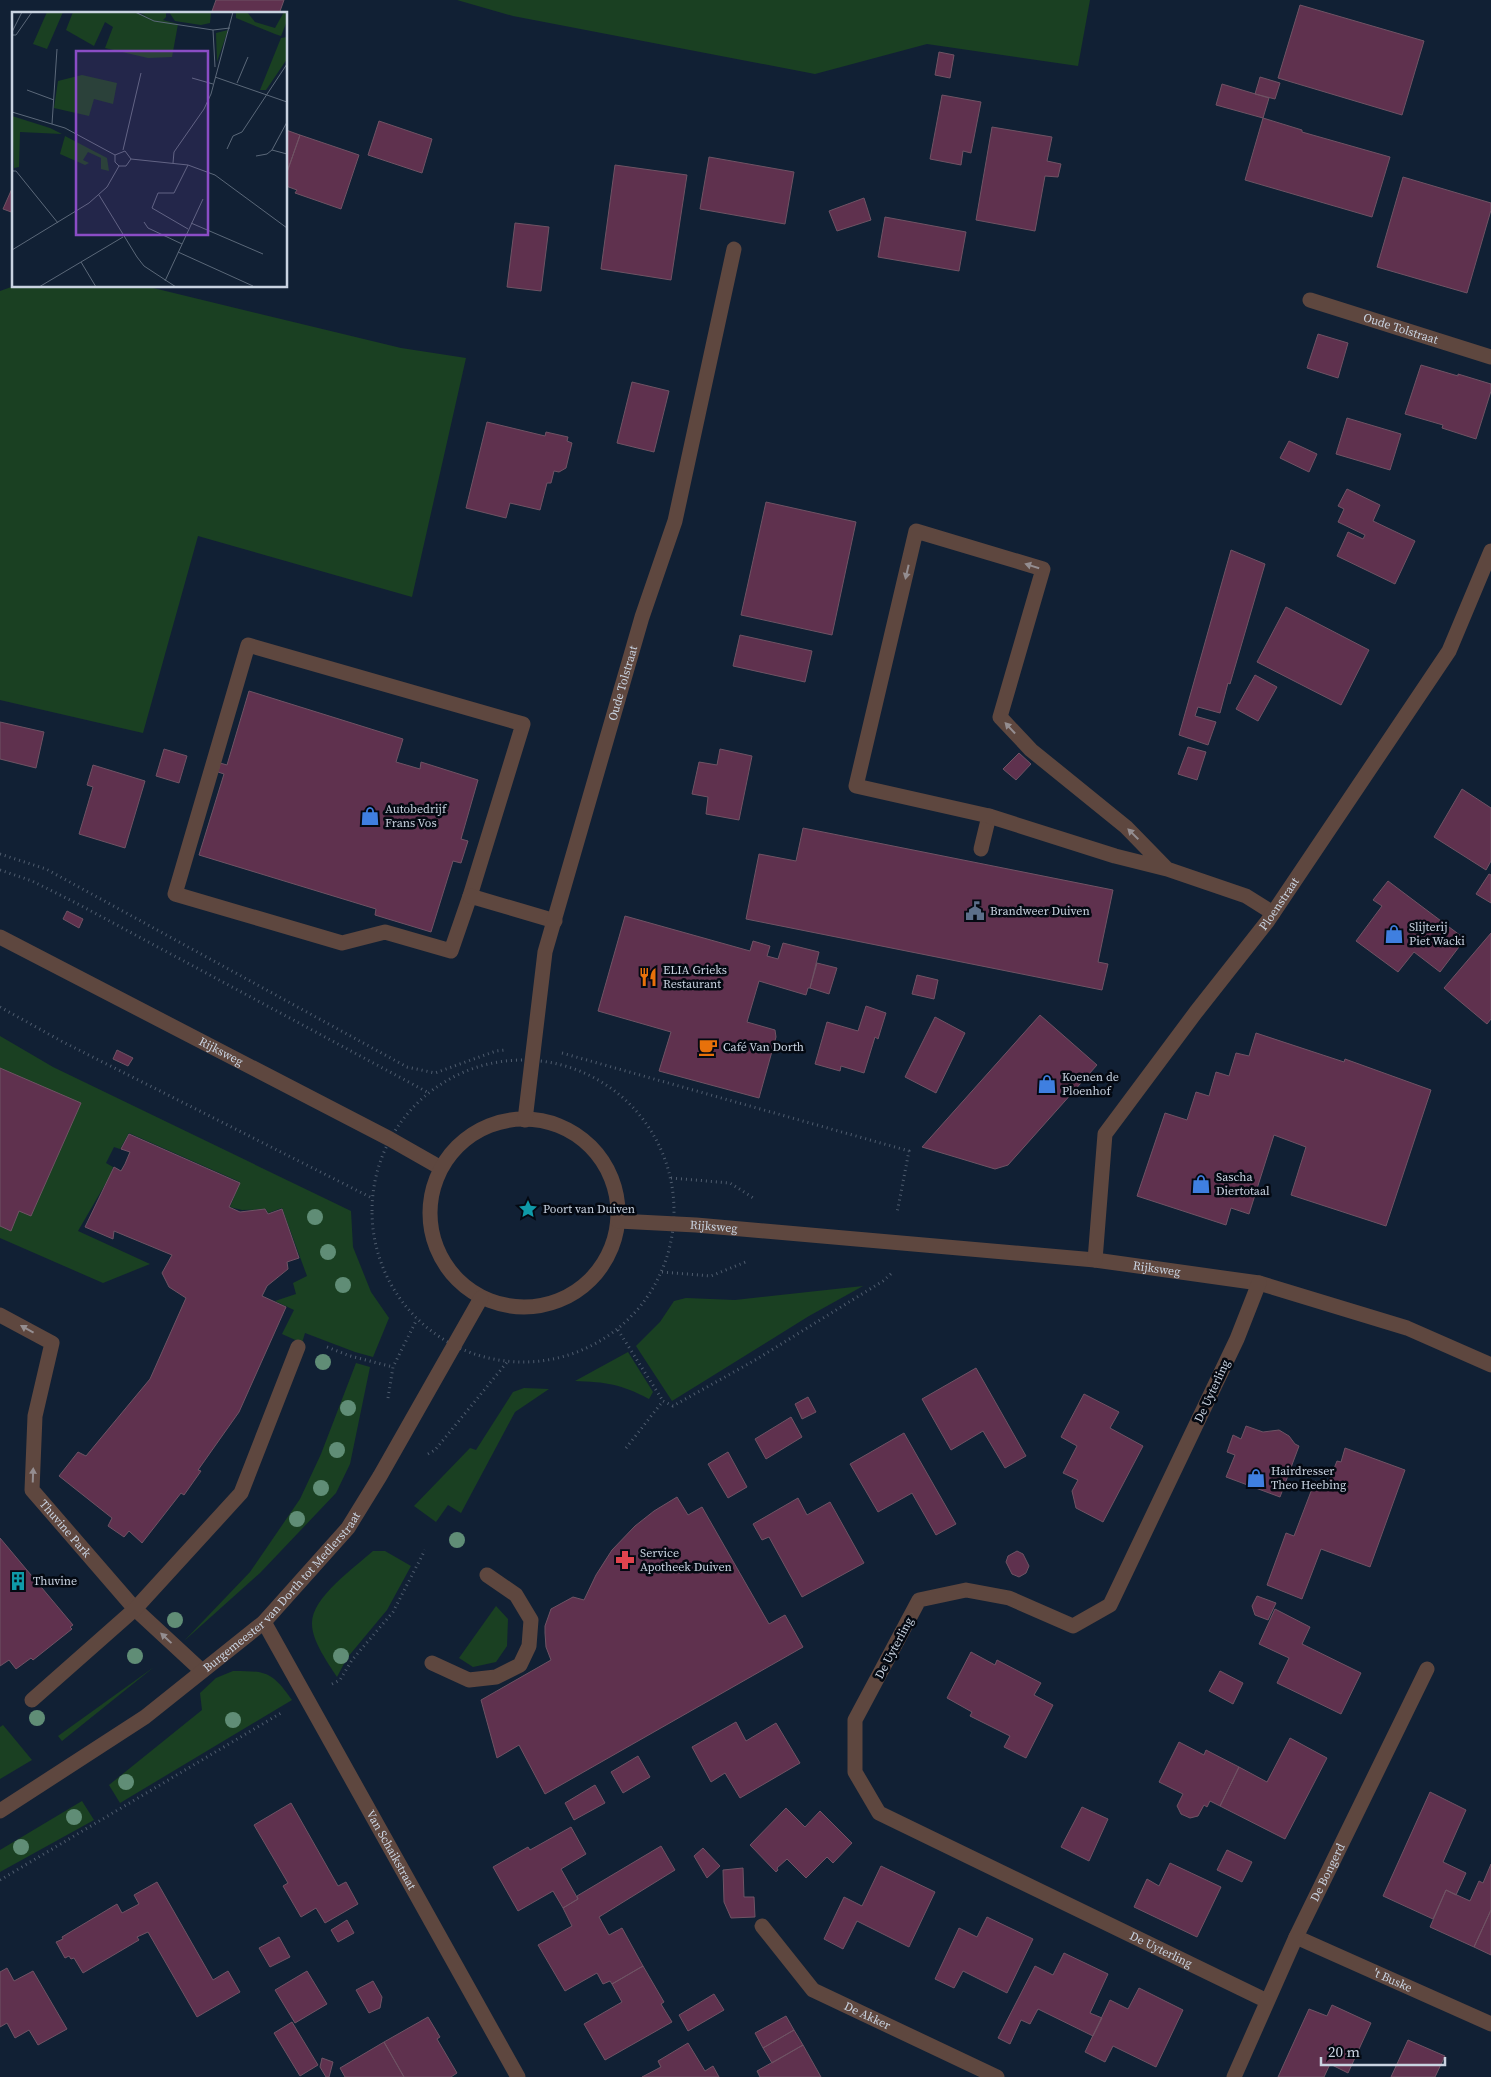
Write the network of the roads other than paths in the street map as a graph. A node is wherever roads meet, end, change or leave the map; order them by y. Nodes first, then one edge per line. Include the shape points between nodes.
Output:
1 (734, 249) dead end
2 (1310, 300) dead end
3 (1491, 357) edge
4 (1491, 551) edge
5 (989, 816) junction
6 (981, 849) dead end
7 (1167, 869) junction
8 (470, 896) junction
9 (1273, 913) junction
10 (555, 921) junction
11 (0, 938) edge
12 (524, 1120) junction
13 (441, 1168) junction
14 (618, 1221) junction
15 (1095, 1260) junction
16 (1260, 1283) junction
17 (481, 1298) junction
18 (0, 1315) edge
19 (298, 1347) road end
20 (1491, 1365) edge
21 (487, 1576) dead end
22 (135, 1609) junction
23 (264, 1622) junction
24 (432, 1663) dead end
25 (1427, 1669) dead end
26 (202, 1672) junction
27 (32, 1700) dead end
28 (0, 1811) edge
29 (762, 1926) dead end
30 (1296, 1937) junction
31 (1267, 2001) junction
32 (1491, 2024) edge
33 (518, 2077) edge
34 (997, 2077) edge
35 (1234, 2077) edge

1 - 10 street, Oude Tolstraat via 675,521 642,617
2 - 3 street, Oude Tolstraat
4 - 9 street, Ploenstraat via 1448,651
5 - 6 street
5 - 7 street
7 -> 5 street via 1126,827 1031,750 1000,717 1043,569 916,531 856,786
7 - 9 street via 1246,896
8 - 8 street via 451,951 385,932 342,944 175,894 248,645 523,724
8 - 10 street
9 - 15 street, Ploenstraat via 1105,1134
10 - 12 street, Oude Tolstraat via 546,952
11 - 13 street, Rijksweg
12 - 13 street via 504,1121 482,1129 465,1140
12 - 14 street via 551,1123 580,1138 597,1154 616,1191
13 - 17 street via 433,1187 430,1209 436,1247 445,1265 463,1285
14 - 15 street, Rijksweg via 696,1224
14 - 17 street via 613,1243 600,1268 585,1285 566,1298 541,1306 509,1306
15 - 16 street, Rijksweg
16 - 20 street, Rijksweg via 1407,1328
16 - 31 street, De Uyterling via 1110,1605 1072,1626 1009,1598 966,1590 919,1600 855,1720 855,1772 879,1813
17 - 23 street, Burgemeester van Dorth tot Medlerstraat via 348,1528
22 -> 18 street, Thuvine Park via 32,1490 35,1416 52,1343
19 - 22 street via 241,1493
21 - 24 street via 516,1595 531,1620 529,1646 520,1664 496,1677 469,1680
26 -> 22 street, Thuvine Park
22 - 27 street
23 - 26 street, Burgemeester van Dorth tot Medlerstraat
23 - 33 street, Van Schaikstraat
25 - 30 street, De Bongerd
26 - 28 street, Burgemeester van Dorth tot Medlerstraat via 145,1717
29 - 34 street, De Akker via 813,1990
30 - 31 street, De Bongerd
30 - 32 street, 't Buske
31 - 35 street, De Bongerd

